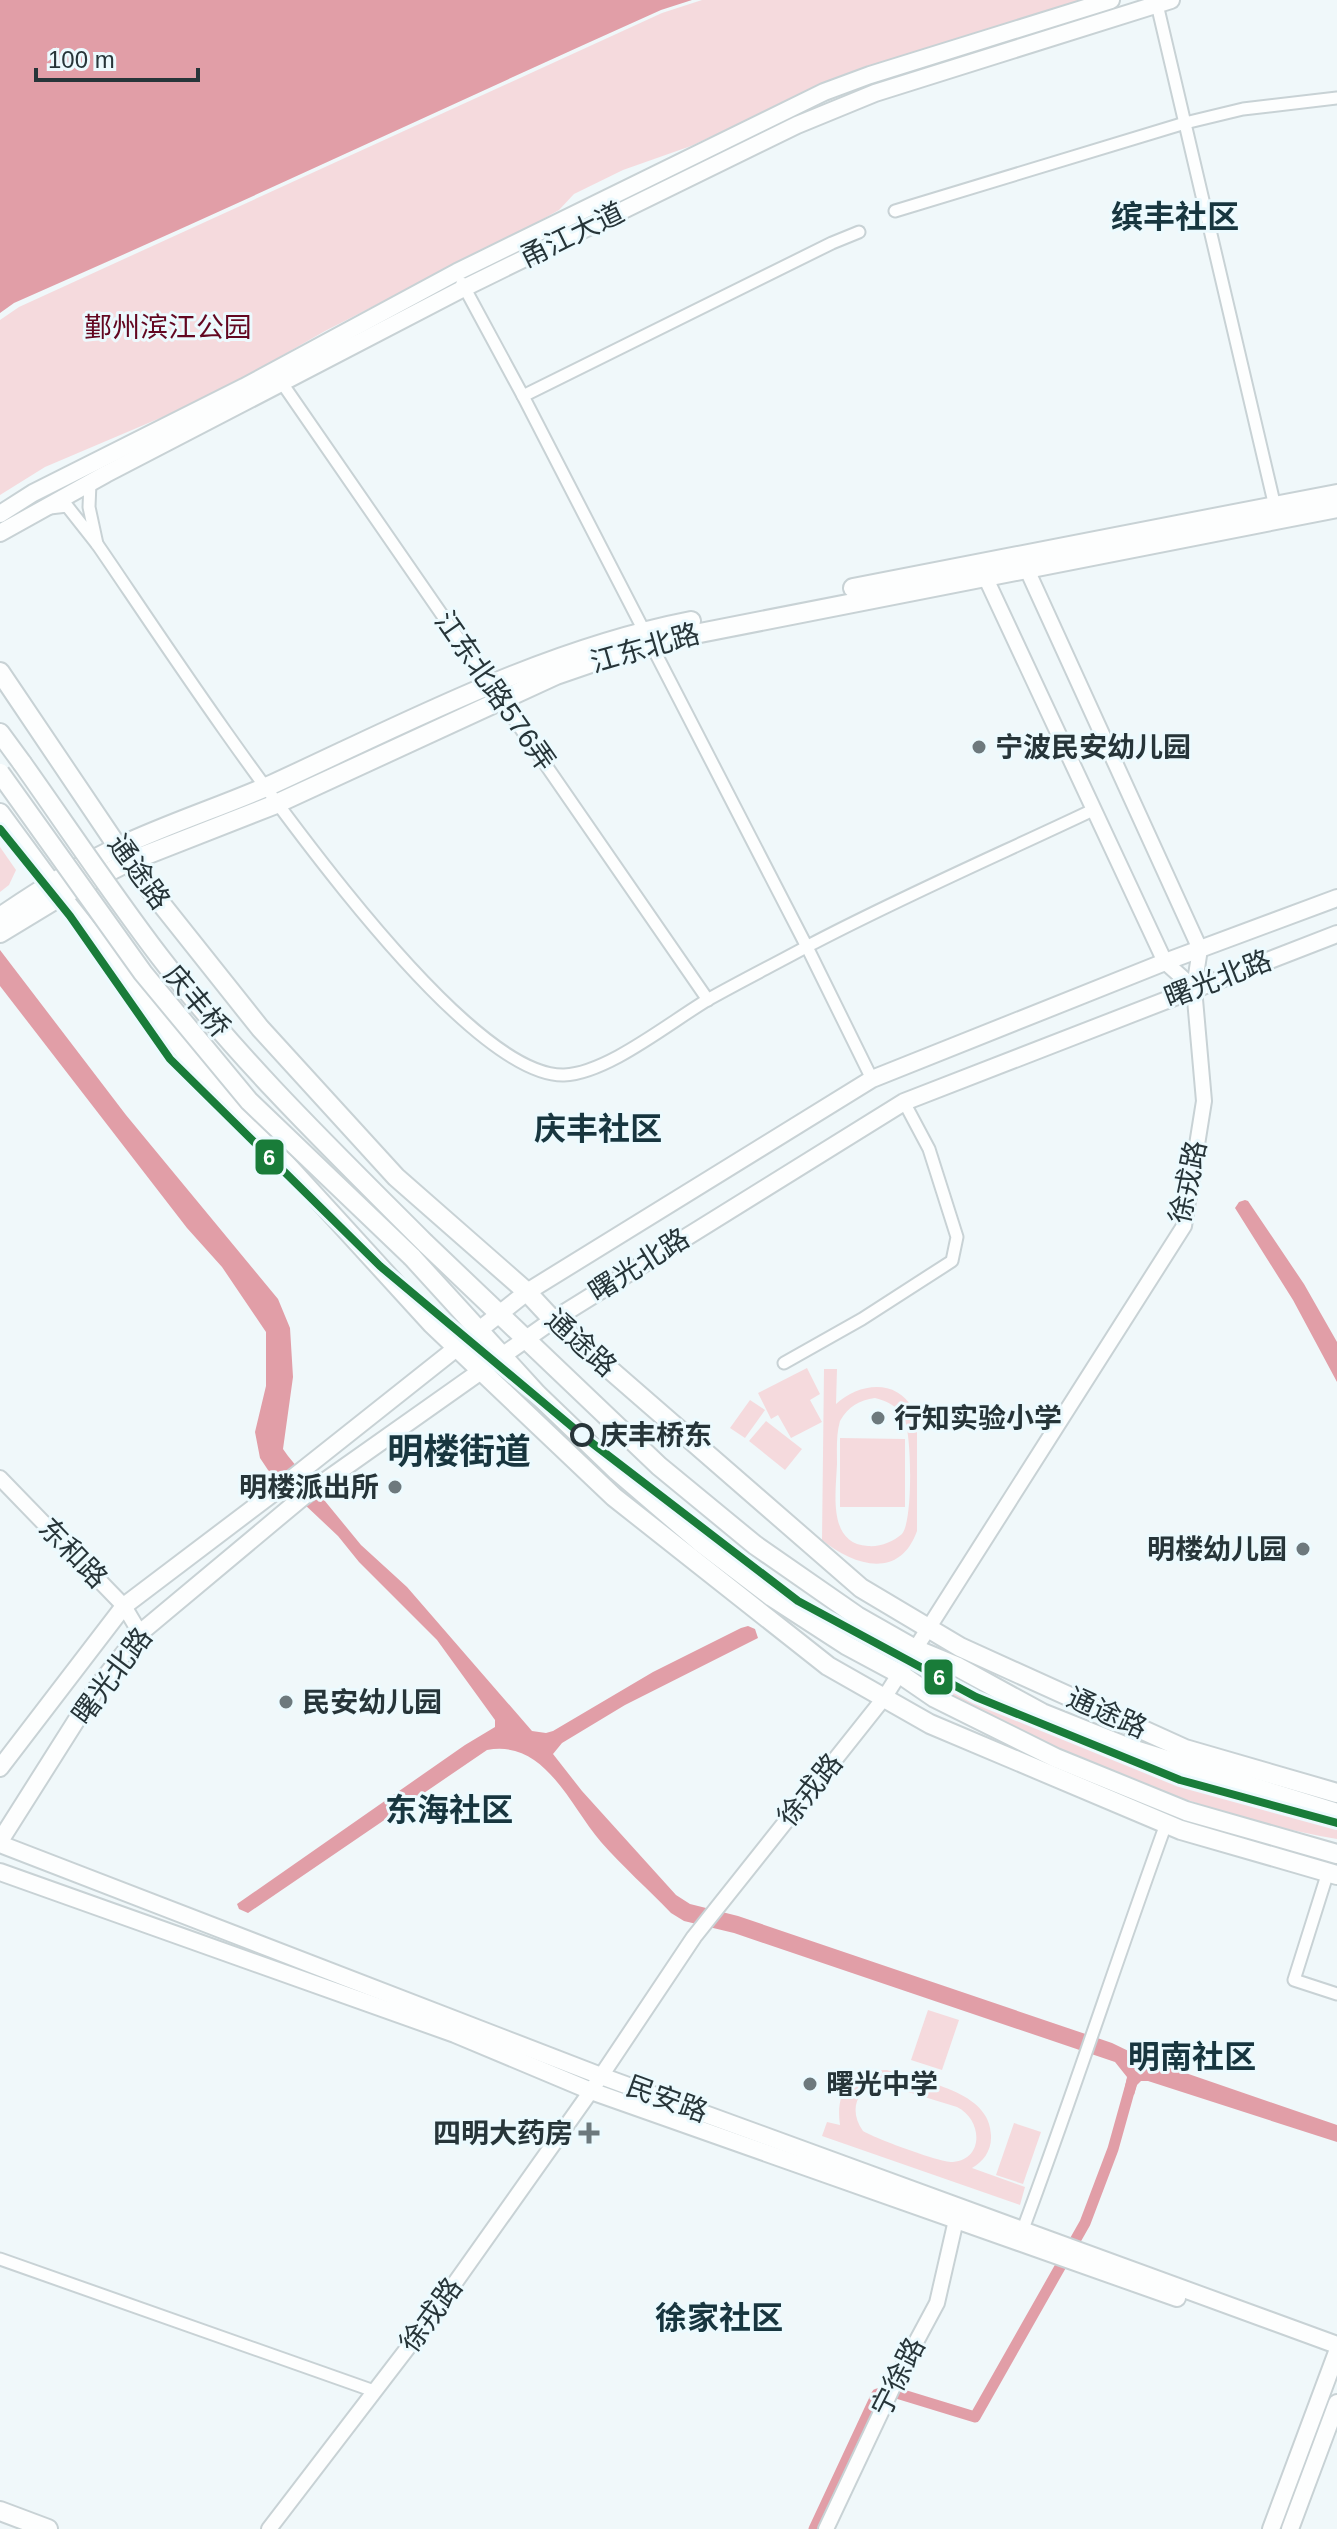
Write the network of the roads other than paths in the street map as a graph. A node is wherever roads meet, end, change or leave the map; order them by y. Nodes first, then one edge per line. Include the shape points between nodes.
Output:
1 (1111, 0) edge
2 (1161, 1) edge
3 (1337, 98) edge
4 (1185, 123) junction
5 (895, 211) dead end
6 (859, 232) dead end
7 (457, 272) junction
8 (464, 288) junction
9 (282, 383) junction
10 (523, 396) junction
11 (90, 483) junction
12 (1337, 494) edge
13 (1337, 508) edge
14 (41, 509) junction
15 (0, 514) edge
16 (1276, 514) junction
17 (0, 533) edge
18 (97, 544) junction
19 (1023, 562) junction
20 (982, 570) junction
21 (646, 636) junction
22 (0, 672) edge
23 (496, 692) junction
24 (0, 733) edge
25 (0, 773) edge
26 (265, 787) junction
27 (276, 804) junction
28 (1093, 810) junction
29 (0, 813) edge
30 (124, 854) junction
31 (56, 890) junction
32 (1337, 898) edge
33 (11, 914) edge
34 (0, 933) edge
35 (1337, 934) edge
36 (807, 947) junction
37 (1200, 949) junction
38 (1165, 962) junction
39 (1194, 988) junction
40 (708, 1000) junction
41 (872, 1079) junction
42 (904, 1102) junction
43 (425, 1243) joint
44 (527, 1292) junction
45 (500, 1315) junction
46 (553, 1320) junction
47 (480, 1331) junction
48 (526, 1339) junction
49 (458, 1349) junction
50 (502, 1356) junction
51 (784, 1363) dead end
52 (481, 1372) junction
53 (0, 1478) edge
54 (124, 1606) junction
55 (929, 1629) junction
56 (140, 1633) junction
57 (915, 1649) junction
58 (900, 1674) junction
59 (884, 1698) junction
60 (0, 1768) edge
61 (1337, 1793) edge
62 (1337, 1813) edge
63 (1166, 1824) junction
64 (0, 1843) edge
65 (1337, 1854) edge
66 (0, 1872) edge
67 (1332, 1873) edge
68 (1337, 1994) edge
69 (601, 2076) junction
70 (591, 2091) junction
71 (956, 2220) junction
72 (1023, 2229) junction
73 (1046, 2245) junction
74 (0, 2259) edge
75 (1091, 2261) junction
76 (1337, 2345) edge
77 (1337, 2353) edge
78 (374, 2391) junction
79 (1337, 2403) edge
80 (0, 2511) edge
81 (48, 2529) edge
82 (269, 2529) edge
83 (826, 2529) edge
84 (1271, 2529) edge
85 (1290, 2529) edge

1 - 7 main road, 甬江大道 via 824,92
2 - 4 street
2 - 8 main road, 甬江大道 via 819,116
3 - 4 street via 1243,109
4 - 5 street
4 - 16 street
6 - 10 street
7 - 8 street
7 - 15 main road, 甬江大道
8 - 9 main road, 甬江大道
8 - 10 street
9 - 11 main road, 甬江大道
9 - 23 street, 江东北路576弄
10 - 21 street
11 - 14 main road, 甬江大道
11 - 18 street
12 - 16 main road, 江东北路
13 - 16 main road, 江东北路
14 - 17 main road, 甬江大道
14 - 18 street via 67,506
16 - 19 main road, 江东北路
18 - 26 street
19 - 20 main road, 江东北路
19 - 37 street
20 - 21 main road, 江东北路
20 - 28 street
21 - 23 main road, 江东北路 via 556,675
21 - 36 street
22 - 30 main road, 通途路
23 - 26 main road, 江东北路
23 - 27 main road, 江东北路
23 - 40 street, 江东北路576弄
24 - 43 main road, 庆丰桥, bridge via 161,957 233,1044
25 - 47 main road, 庆丰桥, bridge via 143,973 249,1101 412,1257
26 - 27 street
26 - 30 main road, 江东北路
27 - 30 main road, 江东北路
27 - 40 street via 408,966 486,1041 520,1064 559,1075 605,1064
28 - 36 street
28 - 38 street
29 - 31 main road
30 - 31 main road, 江东北路
30 - 44 main road, 通途路 via 260,1028 396,1177
31 - 33 main road, 江东北路
31 - 49 main road via 192,1061
32 - 37 main road, 曙光北路
33 - 34 main road, 江东北路
35 - 39 main road, 曙光北路
36 - 40 street
36 - 41 street
37 - 38 main road, 曙光北路
37 - 39 street, 徐戎路
38 - 39 street
38 - 41 main road, 曙光北路
39 - 42 main road, 曙光北路
39 - 55 street, 徐戎路 via 1204,1101 1184,1226
41 - 44 main road, 曙光北路
42 - 46 main road, 曙光北路
42 - 51 street via 929,1149 957,1237 952,1261
43 - 45 main road, 通途路
44 - 45 main road, 曙光北路
44 - 46 main road, 通途路
45 - 47 main road, 曙光北路
45 - 48 main road, 通途路
46 - 48 main road, 曙光北路
46 - 55 main road, 通途路 via 861,1588
47 - 49 main road, 曙光北路
47 - 50 main road
48 - 50 main road, 曙光北路
48 - 57 main road, 通途路 via 659,1466 755,1545
49 - 52 main road
49 - 54 main road, 曙光北路
50 - 52 main road, 曙光北路
50 - 58 main road via 617,1471 700,1542 784,1605
52 - 56 main road, 曙光北路 via 304,1496
52 - 59 main road via 614,1497 828,1666
53 - 54 street, 东和路
54 - 56 street, 东和路
54 - 60 main road, 曙光北路
55 - 57 street, 徐戎路
55 - 61 main road, 通途路 via 1185,1749
56 - 64 main road, 曙光北路 via 98,1686
57 - 58 street, 徐戎路
57 - 62 main road, 通途路 via 1042,1713 1132,1749
58 - 59 street, 徐戎路
58 - 65 main road via 935,1698 1056,1758 1186,1811
59 - 63 main road via 930,1724
59 - 69 street, 徐戎路 via 694,1937
63 - 67 main road
63 - 72 street
64 - 69 main road, 民安路
66 - 70 main road, 民安路 via 455,2034
67 - 68 street via 1294,1980
69 - 70 street, 徐戎路
69 - 72 main road, 民安路
70 - 71 main road, 民安路
70 - 78 street, 徐戎路
71 - 73 main road, 民安路
71 - 83 street, 宁徐路 via 937,2303
72 - 73 main road, 民安路
73 - 75 main road, 民安路
74 - 78 street
75 - 76 main road, 民安路
75 - 77 main road, 民安路
77 - 84 main road
78 - 82 street, 徐戎路
79 - 85 main road
80 - 81 main road

